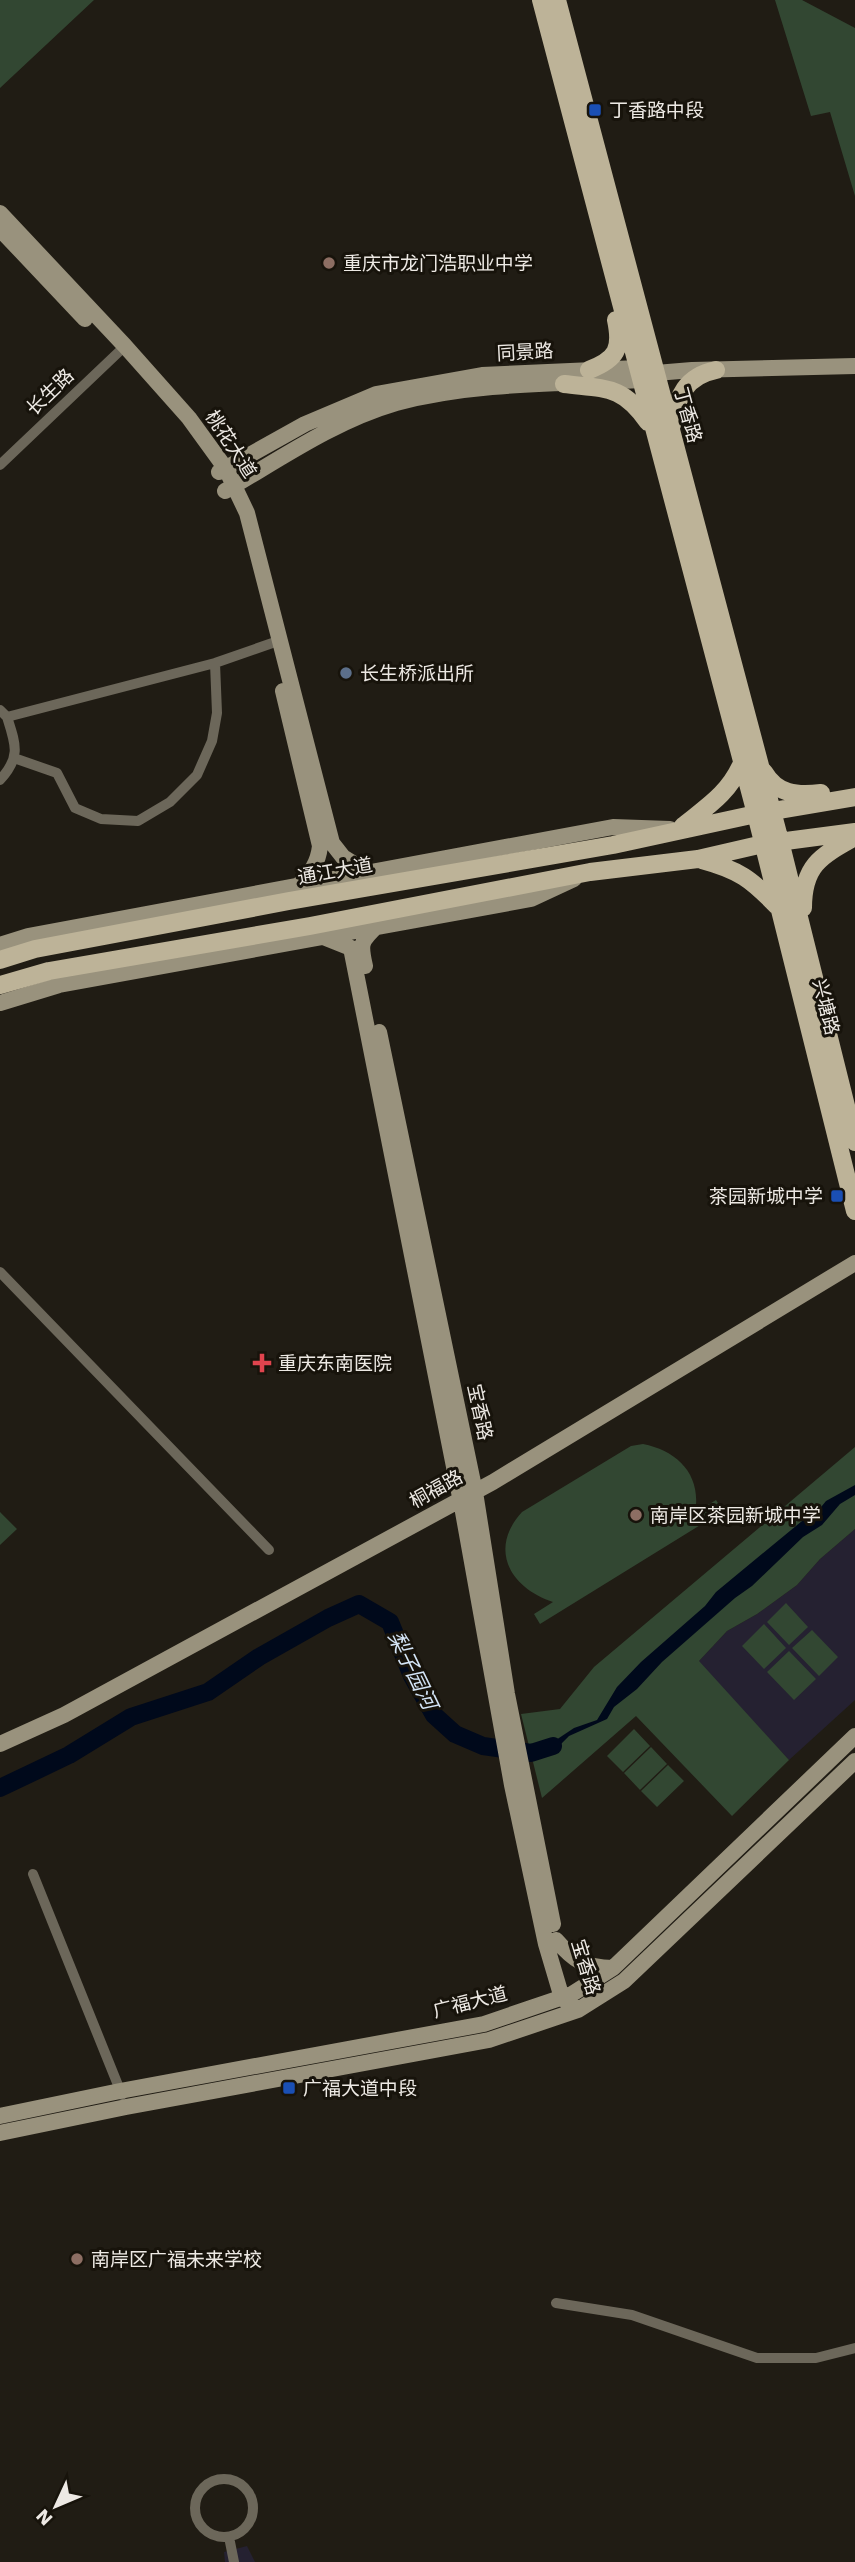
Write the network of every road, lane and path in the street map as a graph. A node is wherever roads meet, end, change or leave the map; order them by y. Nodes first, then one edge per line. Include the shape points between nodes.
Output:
1 (541, 0) edge
2 (557, 0) edge
3 (0, 213) edge
4 (0, 229) edge
5 (613, 275) junction
6 (121, 349) junction
7 (855, 366) edge
8 (589, 370) junction
9 (716, 370) junction
10 (645, 374) junction
11 (564, 384) junction
12 (663, 432) junction
13 (0, 465) edge
14 (221, 471) junction
15 (229, 488) junction
16 (276, 642) junction
17 (215, 663) junction
18 (4, 714) edge
19 (14, 758) junction
20 (750, 763) junction
21 (0, 780) edge
22 (855, 790) edge
23 (855, 797) edge
24 (763, 813) junction
25 (680, 829) junction
26 (855, 834) edge
27 (772, 842) junction
28 (326, 844) junction
29 (698, 859) junction
30 (590, 872) junction
31 (369, 873) junction
32 (299, 885) junction
33 (779, 908) junction
34 (377, 926) junction
35 (321, 936) junction
36 (803, 936) junction
37 (0, 945) edge
38 (356, 948) junction
39 (0, 960) edge
40 (0, 985) edge
41 (0, 1003) edge
42 (855, 1142) edge
43 (855, 1211) edge
44 (855, 1263) edge
45 (0, 1272) edge
46 (468, 1496) junction
47 (269, 1550) dead end
48 (855, 1736) edge
49 (0, 1744) edge
50 (855, 1761) edge
51 (519, 1784) junction
52 (33, 1874) dead end
53 (556, 1940) junction
54 (613, 1968) junction
55 (567, 1996) junction
56 (578, 2010) junction
57 (120, 2091) junction
58 (127, 2107) junction
59 (0, 2116) edge
60 (0, 2133) edge
61 (556, 2303) dead end
62 (855, 2348) edge
63 (229, 2537) junction
64 (234, 2562) edge

1 - 5 main road, 丁香路
2 - 10 main road, 丁香路
3 - 6 street, 桃花大道
4 - 6 street, 桃花大道
5 - 8 main road via 619,345 606,363
5 - 10 main road, 丁香路
6 - 13 street, 长生路
6 - 14 street, 桃花大道
7 - 9 street, 同景路
8 - 10 street, 同景路
8 - 14 street, 同景路 via 482,375 376,394 305,424
9 - 10 street, 同景路
9 - 12 main road via 701,373 684,387
10 - 11 street
10 - 12 main road, 丁香路
11 - 12 main road via 623,394
11 - 15 street via 464,390 395,404 326,431
12 - 20 main road, 丁香路
14 - 15 street, 桃花大道
15 - 16 street, 桃花大道
16 - 17 street
16 - 28 street, 桃花大道
17 - 18 street
17 - 19 street via 214,732 197,775 170,802 138,821 101,819 75,807 57,773
18 - 19 street via 16,747
19 - 21 street
20 - 22 main road via 790,793
20 - 24 main road, 丁香路
20 - 25 main road
23 - 24 main road, 通江大道
24 - 25 main road, 通江大道
24 - 27 main road, 兴塘路
25 - 31 street, 通江大道 via 613,827
25 - 39 main road, 通江大道 via 613,845 75,941
26 - 27 main road
26 - 36 main road via 825,853 807,876
27 - 29 main road
27 - 33 main road, 兴塘路
27 - 36 main road, 兴塘路
28 - 31 street
28 - 32 street via 314,869
29 - 30 main road
29 - 33 main road via 745,876
30 - 34 street via 531,899
30 - 40 main road via 50,971
31 - 32 street, 通江大道
32 - 37 street, 通江大道
33 - 43 main road, 兴塘路
34 - 35 street
34 - 38 street
35 - 38 street
35 - 41 street via 59,985
36 - 42 main road, 兴塘路
38 - 46 street, 宝香路
44 - 46 street, 桐福路
45 - 47 street
46 - 49 street, 桐福路 via 64,1715
46 - 51 street, 宝香路
48 - 54 street, 广福大道
50 - 56 street, 广福大道 via 624,1981
51 - 53 street, 宝香路
51 - 55 street, 宝香路 via 546,1944
52 - 57 street
53 - 54 street via 580,1963
53 - 55 street, 宝香路
54 - 55 street, 广福大道
55 - 56 street, 宝香路
55 - 57 street, 广福大道 via 484,2024
56 - 58 street, 广福大道 via 489,2040
57 - 58 street
57 - 59 street, 广福大道
58 - 60 street, 广福大道
61 - 62 street via 632,2315 757,2358 816,2358
63 - 63 street via 211,2535 195,2512 198,2493 222,2478 241,2484 253,2500 246,2528
63 - 64 street

